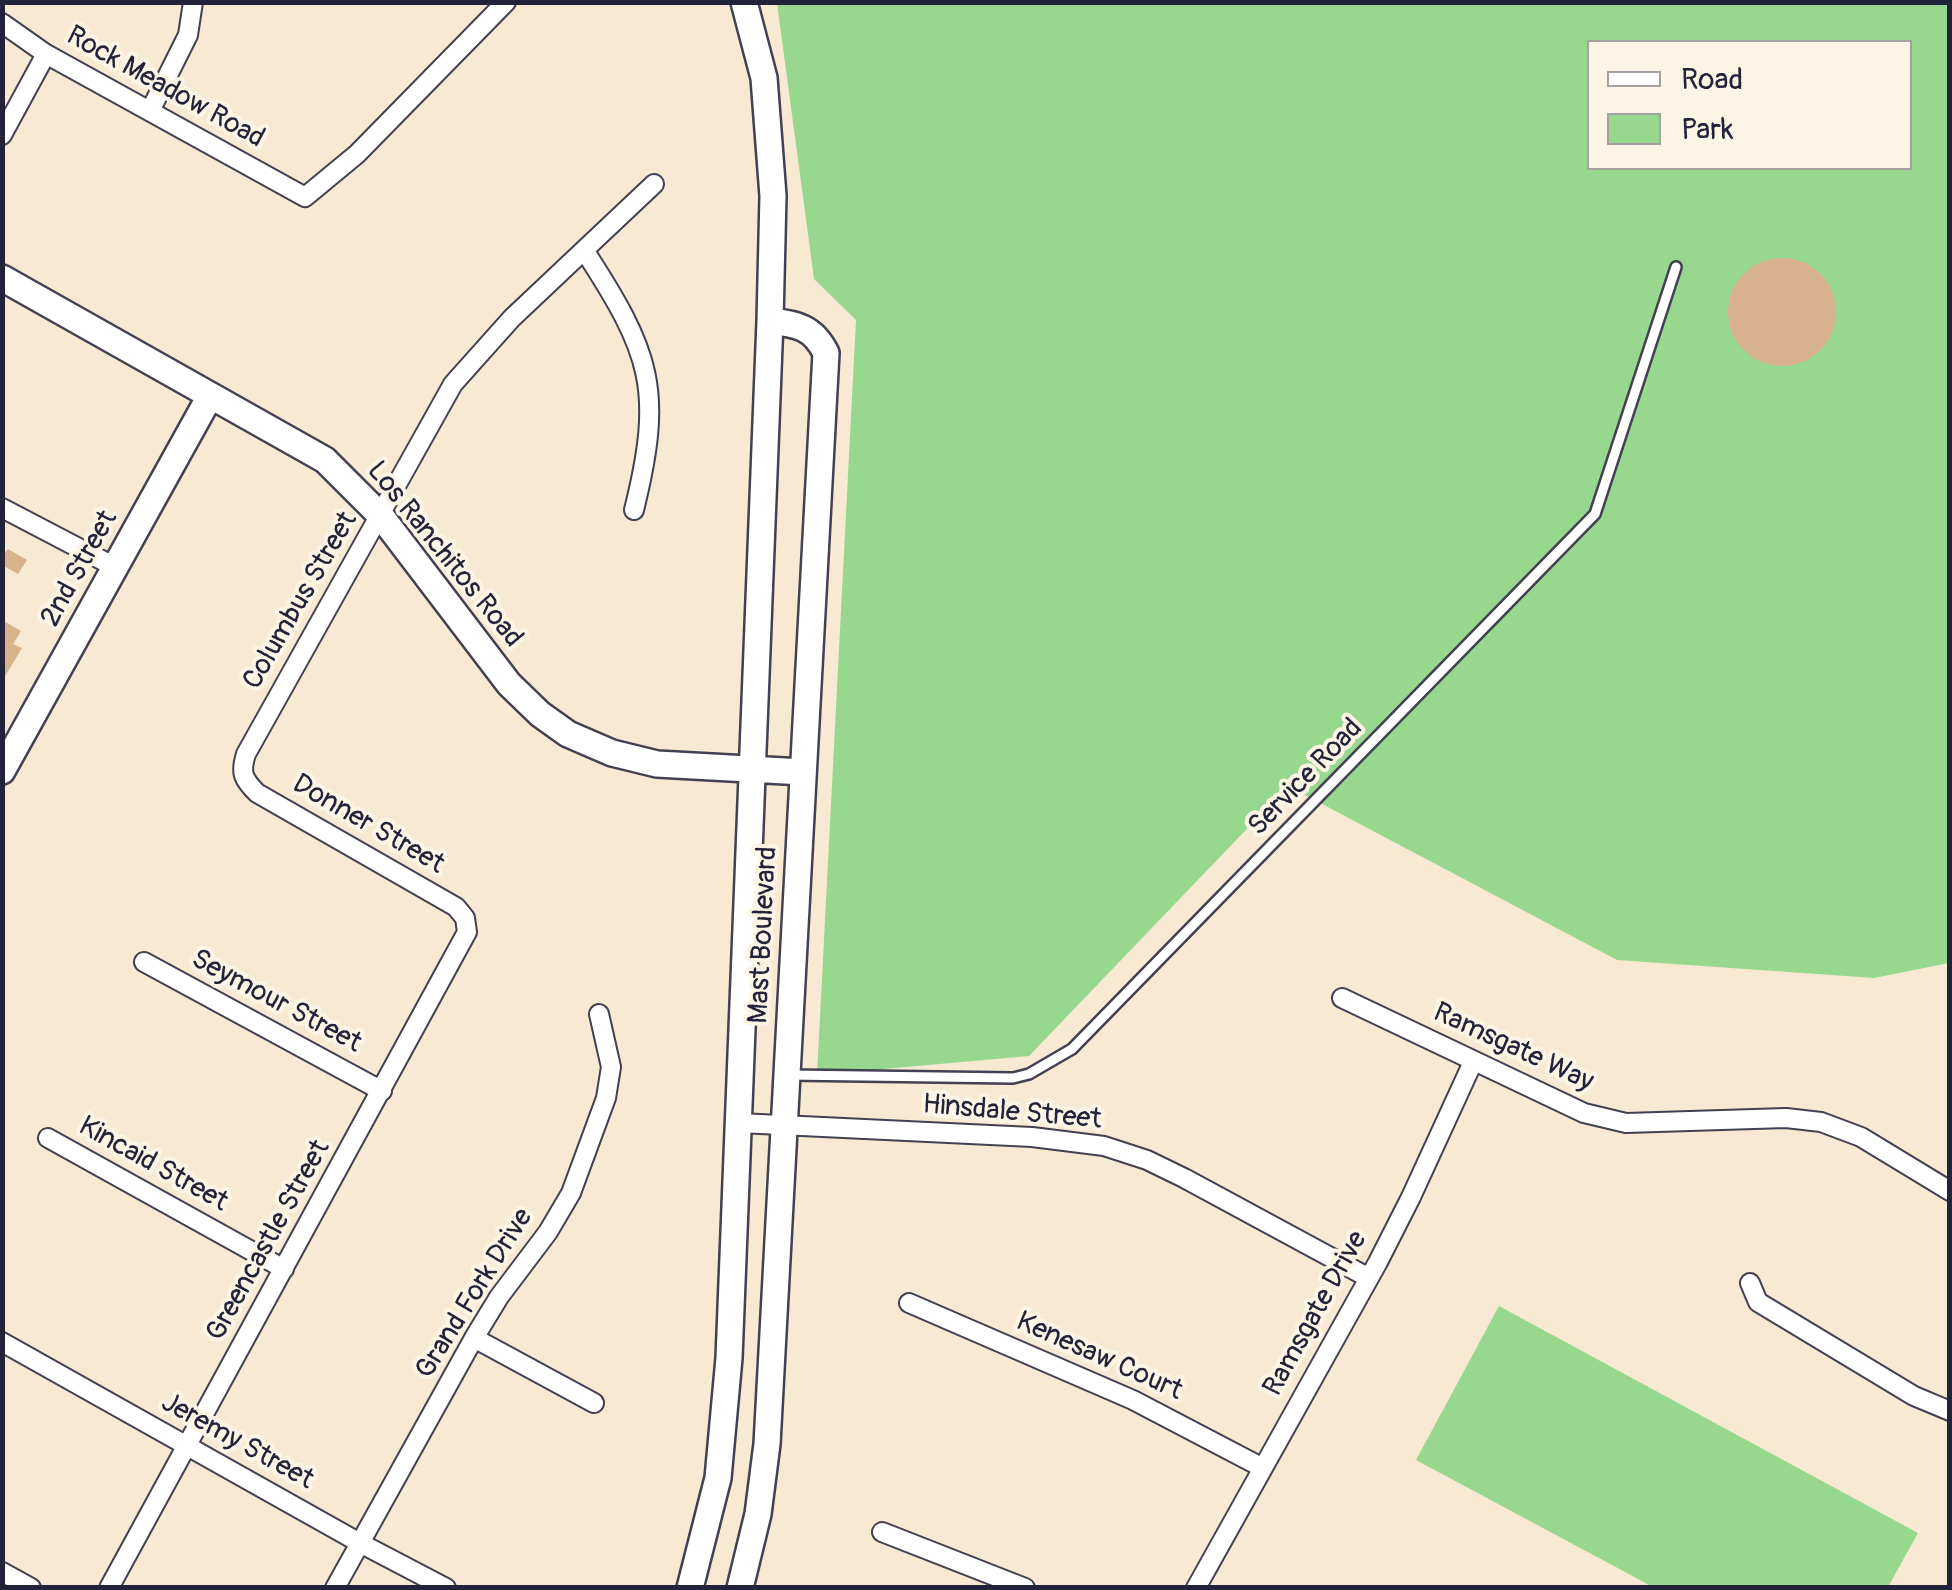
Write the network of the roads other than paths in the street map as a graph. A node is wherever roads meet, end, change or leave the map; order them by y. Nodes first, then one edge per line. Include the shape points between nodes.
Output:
1 (193, 2) edge
2 (506, 2) edge
3 (744, 2) edge
4 (2, 23) edge
5 (46, 54) junction
6 (150, 111) junction
7 (2, 134) edge
8 (654, 184) dead end
9 (584, 250) junction
10 (1676, 268) dead end
11 (2, 278) edge
12 (770, 321) junction
13 (210, 396) junction
14 (2, 508) edge
15 (634, 510) dead end
16 (381, 516) junction
17 (115, 567) junction
18 (752, 770) junction
19 (2, 772) edge
20 (803, 772) junction
21 (244, 780) joint
22 (465, 918) joint
23 (144, 962) dead end
24 (1342, 998) dead end
25 (598, 1014) dead end
26 (1473, 1062) junction
27 (786, 1074) junction
28 (382, 1091) junction
29 (739, 1124) junction
30 (783, 1126) junction
31 (48, 1138) dead end
32 (1950, 1191) edge
33 (284, 1269) junction
34 (1369, 1278) junction
35 (1750, 1284) dead end
36 (909, 1303) dead end
37 (474, 1338) junction
38 (2, 1342) edge
39 (594, 1403) dead end
40 (1950, 1411) edge
41 (188, 1446) junction
42 (1262, 1468) junction
43 (882, 1532) dead end
44 (360, 1544) junction
45 (2, 1572) edge
46 (31, 1588) edge
47 (109, 1588) edge
48 (335, 1588) edge
49 (446, 1588) edge
50 (690, 1588) edge
51 (740, 1588) edge
52 (1025, 1588) edge
53 (1196, 1588) edge

1 - 6 street via 188,36
2 - 6 street, Rock Meadow Road via 305,197
3 - 12 street, Mast Boulevard via 764,78 773,196
4 - 5 street, Rock Meadow Road
5 - 6 street, Rock Meadow Road
5 - 7 street
8 - 9 street, Columbus Street
9 - 15 street via 629,322 646,373 650,436
9 - 16 street, Columbus Street via 462,372
10 - 27 lane, Service Road via 1595,514 1072,1049 1013,1078
11 - 13 street, Los Ranchitos Road
12 - 18 street, Mast Boulevard
12 - 20 street, Mast Boulevard via 795,324 818,337 826,353
13 - 16 street, Los Ranchitos Road via 325,460
13 - 17 street, 2nd Street
14 - 17 street
16 - 18 street, Los Ranchitos Road via 510,684 544,718 637,760
16 - 21 street, Columbus Street via 246,754
17 - 19 street, 2nd Street
18 - 20 street, Los Ranchitos Road
18 - 29 street, Mast Boulevard
20 - 27 street, Mast Boulevard
21 - 22 street, Donner Street
22 - 28 street, Greencastle Street via 468,932
23 - 28 street, Seymour Street
24 - 26 street, Ramsgate Way
25 - 37 street, Grand Fork Drive via 611,1068 570,1193
26 - 32 street, Ramsgate Way via 1584,1113 1626,1123 1821,1122 1861,1137
26 - 34 street, Ramsgate Drive
27 - 30 street, Mast Boulevard
28 - 33 street, Greencastle Street
29 - 30 street, Hinsdale Street
29 - 50 street, Mast Boulevard via 718,1478
30 - 34 street, Hinsdale Street via 1032,1136 1104,1146 1184,1178
30 - 51 street, Mast Boulevard via 766,1444
31 - 33 street, Kincaid Street
33 - 41 street, Greencastle Street
34 - 42 street, Ramsgate Drive
35 - 40 street via 1758,1302
36 - 42 street, Kenesaw Court via 1133,1400
37 - 39 street
37 - 44 street, Grand Fork Drive
38 - 41 street, Jeremy Street
41 - 44 street, Jeremy Street
41 - 47 street, Greencastle Street
42 - 53 street, Ramsgate Drive
43 - 52 street
44 - 48 street, Grand Fork Drive
44 - 49 street, Jeremy Street
45 - 46 street

